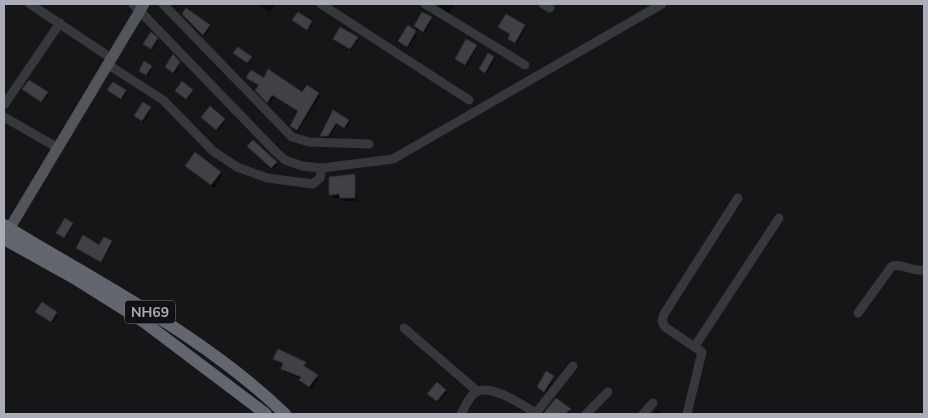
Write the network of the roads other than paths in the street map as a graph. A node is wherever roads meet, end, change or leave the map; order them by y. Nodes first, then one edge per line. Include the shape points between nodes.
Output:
1 (30, 4) edge
2 (162, 4) edge
3 (321, 4) edge
4 (425, 4) edge
5 (662, 4) edge
6 (139, 6) edge
7 (60, 23) junction
8 (109, 61) junction
9 (525, 65) dead end
10 (469, 100) dead end
11 (4, 105) edge
12 (4, 117) edge
13 (369, 144) dead end
14 (58, 148) junction
15 (322, 168) junction
16 (738, 198) dead end
17 (779, 218) dead end
18 (5, 233) edge
19 (924, 270) edge
20 (858, 313) dead end
21 (404, 328) dead end
22 (695, 346) junction
23 (573, 366) dead end
24 (477, 391) junction
25 (608, 392) dead end
26 (653, 403) dead end
27 (280, 413) edge
28 (531, 413) edge
29 (266, 414) edge
30 (461, 414) edge
31 (586, 414) edge
32 (643, 414) edge
33 (687, 414) edge

1 - 7 street
2 - 13 street via 292,137 308,142
3 - 10 street
4 - 9 street
5 - 15 street via 393,159
6 - 8 main road
6 - 15 street via 274,151 302,166
7 - 8 street
7 - 11 street
8 - 14 main road
8 - 15 street via 163,100 213,151 237,167 267,178 313,184 320,178
12 - 14 street
14 - 18 main road
16 - 22 street via 664,314 662,321 665,327
17 - 22 street
18 - 27 highway, NH69 via 144,308 214,355
18 - 29 highway, NH69 via 144,322
19 - 20 street via 892,266
21 - 24 street
22 - 33 street via 702,352 702,361
23 - 28 street
24 - 28 street via 494,390
24 - 30 street
25 - 31 street
26 - 32 street

